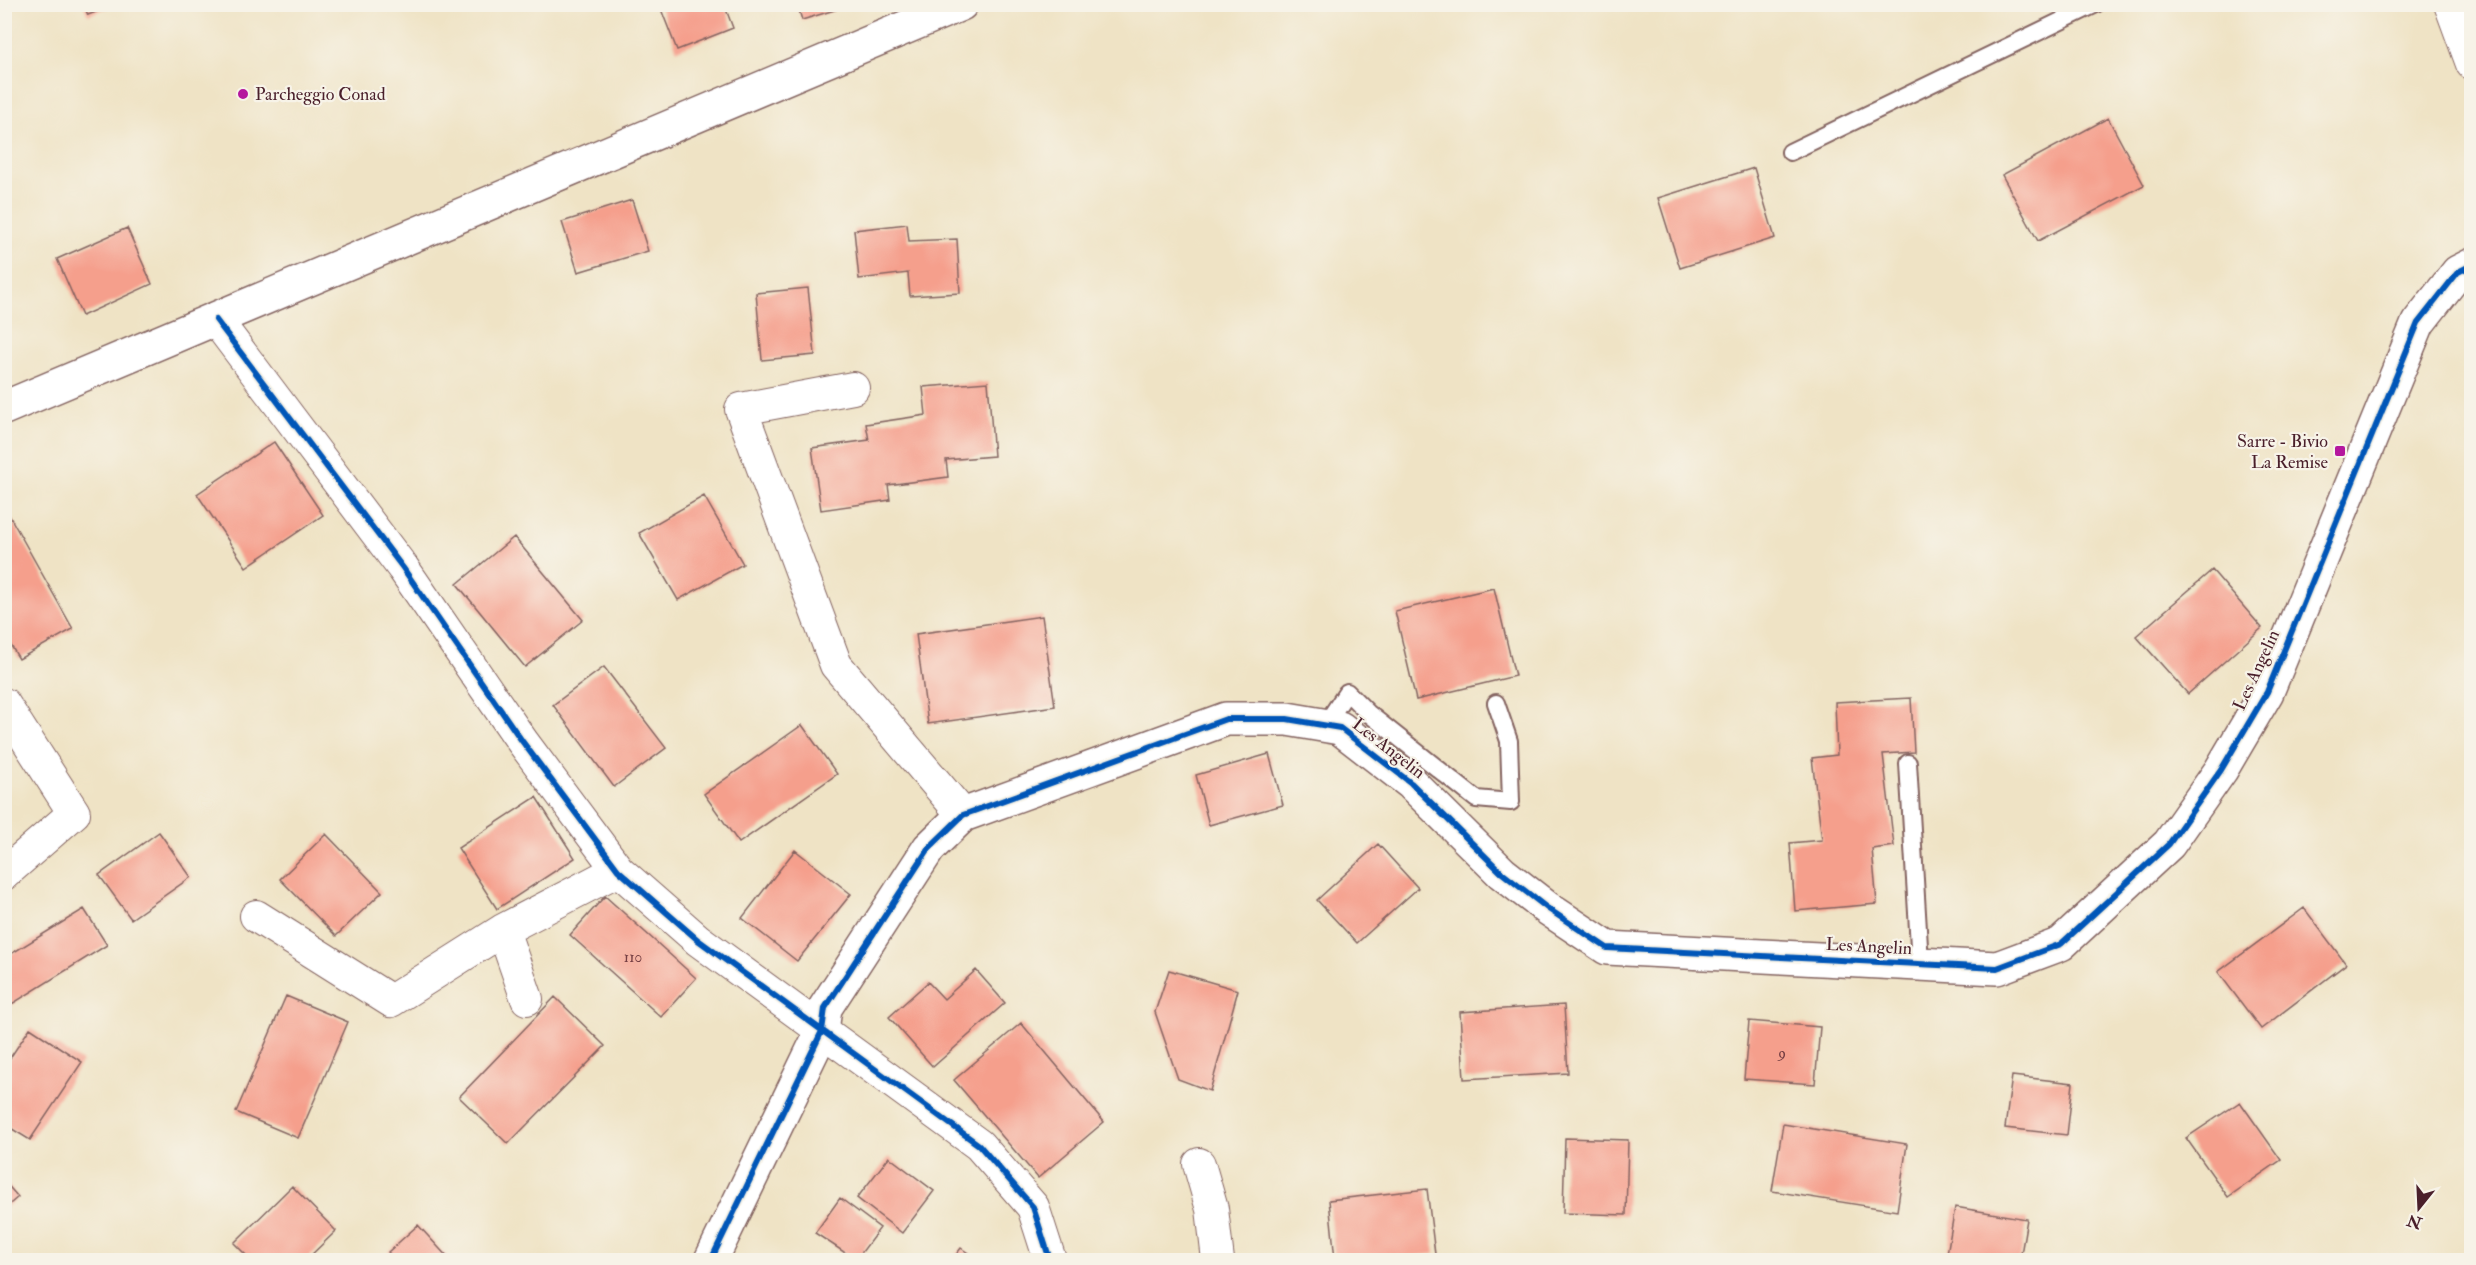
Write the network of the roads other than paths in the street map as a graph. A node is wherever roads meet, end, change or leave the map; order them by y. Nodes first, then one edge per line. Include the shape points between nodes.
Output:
1 (961, 4) edge
2 (2096, 4) edge
3 (2450, 4) edge
4 (2472, 64) edge
5 (1791, 152) dead end
6 (2472, 265) edge
7 (216, 320) junction
8 (853, 388) dead end
9 (4, 408) edge
10 (1496, 703) dead end
11 (4, 704) edge
12 (1325, 725) junction
13 (1908, 763) dead end
14 (963, 815) junction
15 (618, 870) junction
16 (4, 874) edge
17 (256, 916) dead end
18 (503, 930) junction
19 (1920, 963) junction
20 (527, 999) dead end
21 (822, 1031) junction
22 (1199, 1164) dead end
23 (711, 1260) edge
24 (1050, 1260) edge
25 (1218, 1260) edge

1 - 7 street
2 - 5 lane
3 - 4 street
6 - 19 street, Les Angelin via 2458,272 2418,323 2266,692 2221,770 2169,844 2061,944 1997,968
7 - 9 street
7 - 15 street via 403,568 522,741
8 - 14 street via 741,409 836,665
10 - 12 lane via 1509,741 1511,802 1476,799 1376,720 1347,692
11 - 16 street via 74,813
12 - 14 street, Les Angelin via 1287,719 1226,719
12 - 19 street, Les Angelin via 1340,728 1411,783 1502,873 1607,948
13 - 19 lane
14 - 21 street via 929,849 825,1008
15 - 18 street
15 - 21 street via 698,940
17 - 18 street via 391,1001
18 - 20 street
21 - 23 street
21 - 24 street via 979,1145 1033,1207
22 - 25 street via 1212,1209

